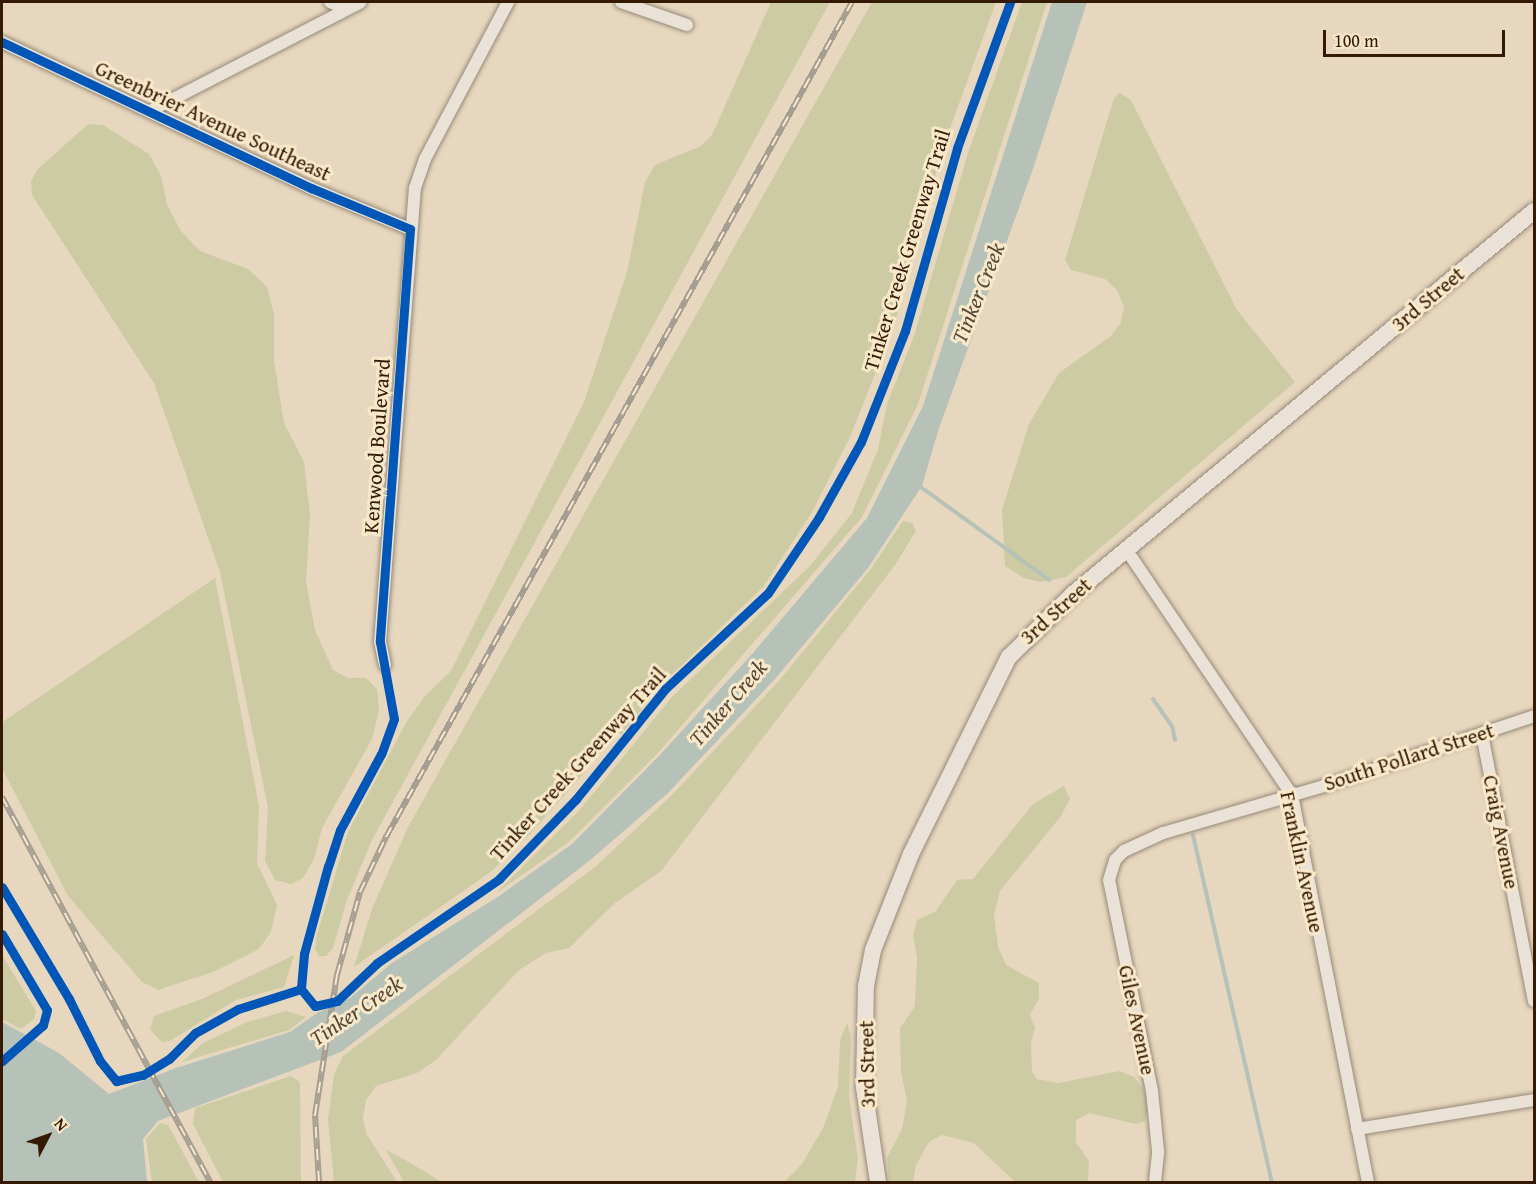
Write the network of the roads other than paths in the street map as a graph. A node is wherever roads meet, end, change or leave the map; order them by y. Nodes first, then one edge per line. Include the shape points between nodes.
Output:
1 (330, 2) edge
2 (361, 2) edge
3 (508, 2) edge
4 (621, 2) edge
5 (346, 9) junction
6 (687, 25) dead end
7 (2, 42) edge
8 (150, 111) junction
9 (1534, 211) edge
10 (410, 229) junction
11 (1126, 549) junction
12 (385, 665) dead end
13 (1534, 716) edge
14 (1482, 734) junction
15 (1292, 795) junction
16 (1115, 860) joint
17 (1534, 1001) edge
18 (1534, 1100) edge
19 (1357, 1129) junction
20 (878, 1182) edge
21 (1155, 1182) edge
22 (1368, 1182) edge

1 - 5 street
2 - 5 street
3 - 10 street, Kenwood Boulevard via 425,159 415,188
4 - 6 street
5 - 8 street
7 - 8 street, Greenbrier Avenue Southeast
8 - 10 street, Greenbrier Avenue Southeast via 374,216
9 - 11 street, 3rd Street
10 - 12 street, Kenwood Boulevard via 380,642
11 - 15 street, Franklin Avenue
11 - 20 street, 3rd Street via 1040,622 1009,657 911,854 883,924 868,970 864,1042 864,1087
13 - 14 street, South Pollard Street
14 - 15 street, South Pollard Street
14 - 17 street, Craig Avenue
15 - 16 street, South Pollard Street via 1163,833
15 - 19 street, Franklin Avenue
16 - 21 street, Giles Avenue via 1109,880 1152,1091 1158,1151
18 - 19 street
19 - 22 street, Franklin Avenue

